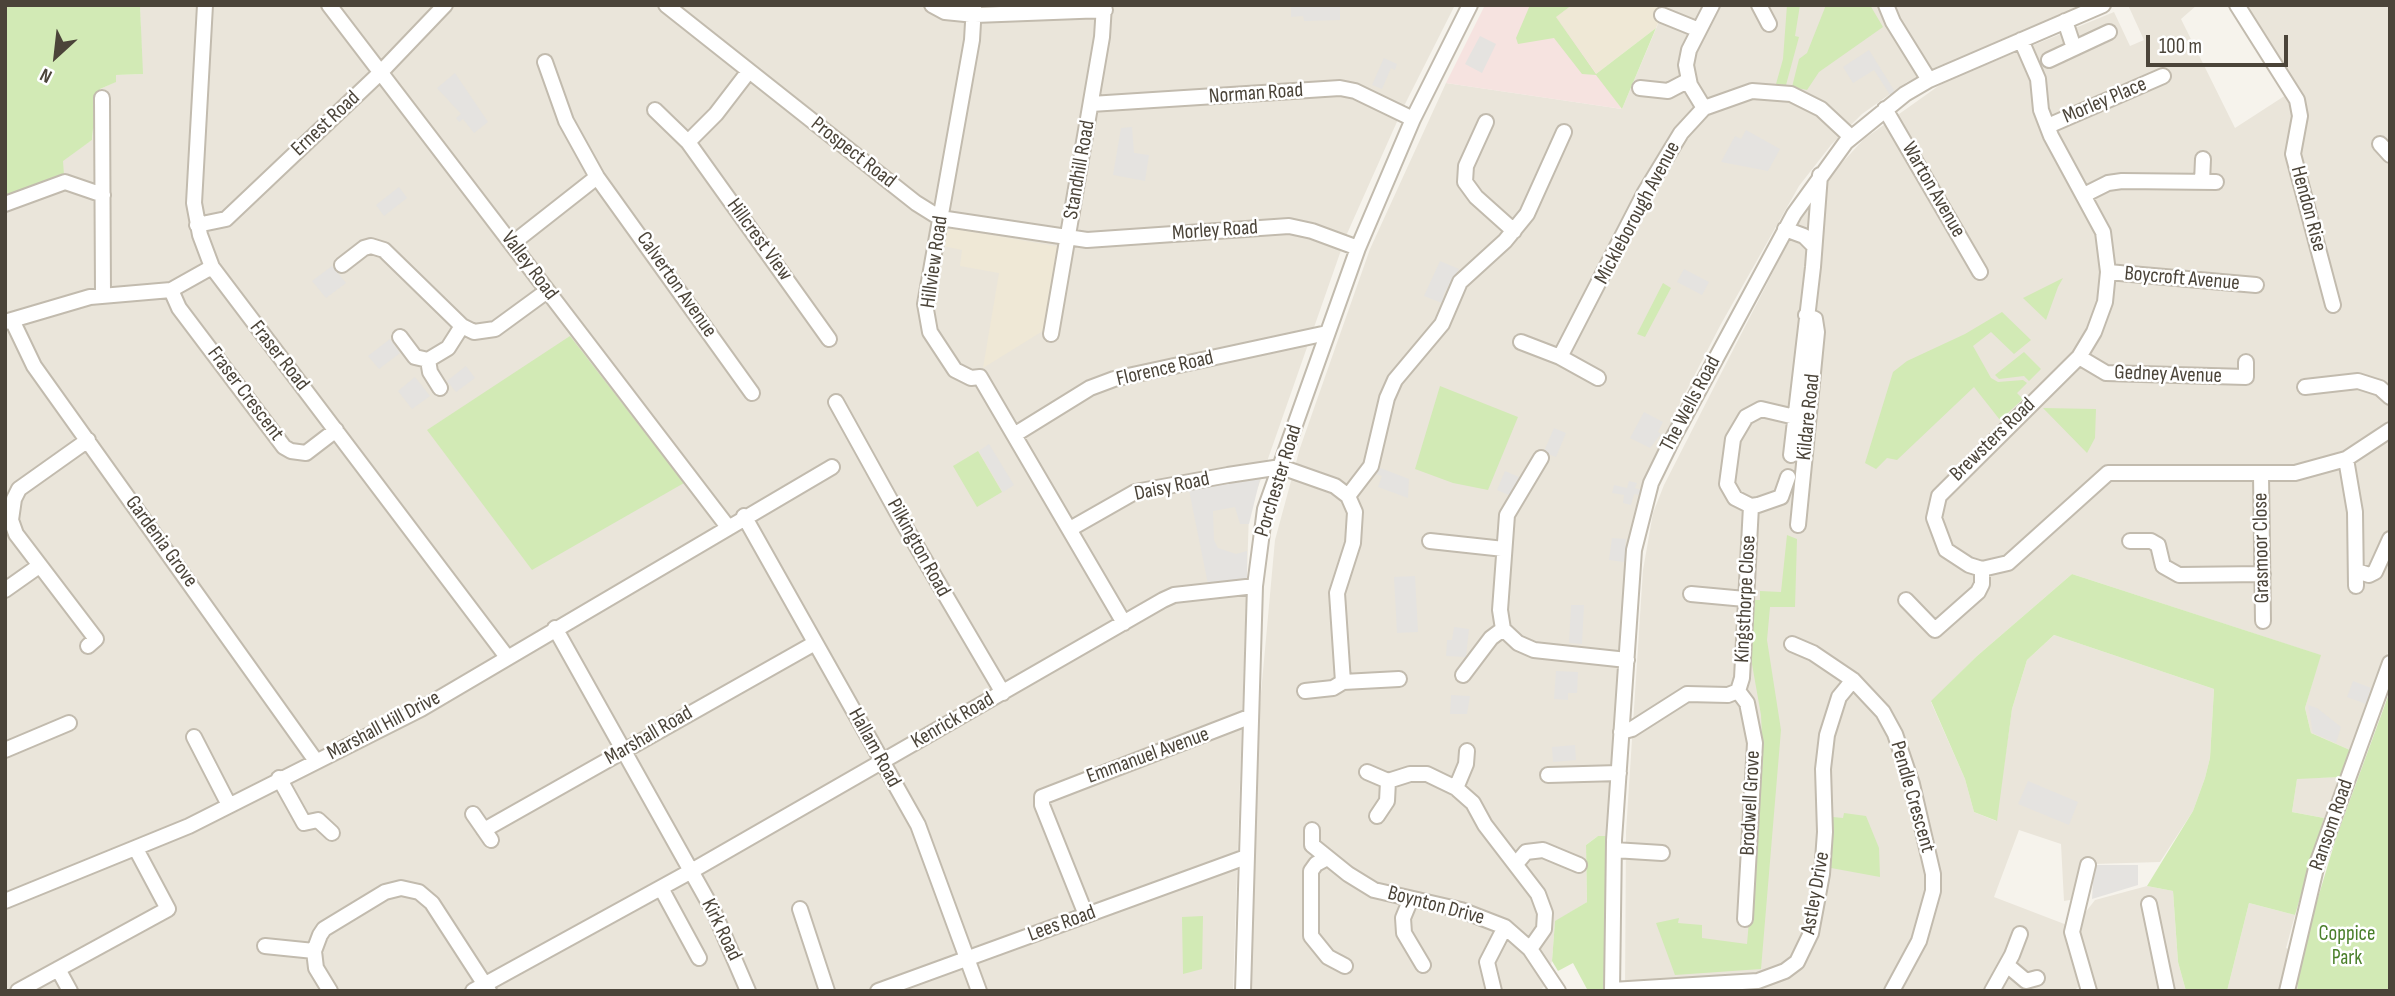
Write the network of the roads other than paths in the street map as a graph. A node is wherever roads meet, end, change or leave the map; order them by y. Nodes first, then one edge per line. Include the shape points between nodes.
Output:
1 (205, 5) edge
2 (329, 5) edge
3 (445, 5) edge
4 (666, 5) edge
5 (932, 5) edge
6 (1470, 5) edge
7 (1712, 5) edge
8 (1759, 5) edge
9 (1886, 5) edge
10 (2103, 5) edge
11 (2237, 5) edge
12 (1104, 8) edge
13 (974, 10) edge
14 (1662, 15) dead end
15 (2065, 22) junction
16 (1769, 24) dead end
17 (1699, 30) junction
18 (2109, 32) dead end
19 (2021, 40) junction
20 (2074, 48) junction
21 (2049, 60) dead end
22 (545, 62) dead end
23 (749, 71) junction
24 (380, 73) junction
25 (2162, 74) dead end
26 (1689, 80) junction
27 (1928, 80) junction
28 (1648, 87) dead end
29 (103, 98) dead end
30 (1091, 104) junction
31 (1704, 108) junction
32 (1885, 109) junction
33 (655, 110) dead end
34 (1413, 120) junction
35 (1486, 122) dead end
36 (2048, 126) junction
37 (1564, 132) dead end
38 (1851, 137) junction
39 (688, 142) junction
40 (2203, 159) dead end
41 (1820, 175) junction
42 (597, 177) junction
43 (103, 195) junction
44 (2084, 195) junction
45 (5, 204) edge
46 (940, 218) junction
47 (197, 225) junction
48 (1785, 229) junction
49 (1514, 231) junction
50 (1070, 234) junction
51 (513, 243) junction
52 (1814, 246) junction
53 (1358, 248) junction
54 (342, 265) dead end
55 (212, 267) junction
56 (1980, 272) dead end
57 (2108, 272) junction
58 (2256, 285) dead end
59 (171, 290) junction
60 (547, 291) junction
61 (103, 295) junction
62 (2333, 305) dead end
63 (1806, 315) junction
64 (9, 321) edge
65 (462, 326) junction
66 (1328, 333) junction
67 (1051, 334) dead end
68 (401, 337) dead end
69 (829, 339) dead end
70 (1521, 342) dead end
71 (1560, 357) junction
72 (2079, 357) junction
73 (428, 360) junction
74 (2246, 362) dead end
75 (1598, 379) dead end
76 (440, 387) dead end
77 (2314, 391) dead end
78 (752, 393) dead end
79 (2390, 397) edge
80 (836, 401) dead end
81 (1795, 417) junction
82 (336, 430) junction
83 (2390, 430) edge
84 (1014, 435) junction
85 (88, 440) junction
86 (1791, 455) dead end
87 (1541, 458) dead end
88 (2346, 459) junction
89 (832, 467) dead end
90 (1281, 467) junction
91 (2261, 475) junction
92 (1788, 477) dead end
93 (1348, 496) junction
94 (1497, 496) dead end
95 (1512, 501) junction
96 (1751, 506) junction
97 (744, 516) junction
98 (1798, 525) dead end
99 (728, 527) junction
100 (1070, 529) junction
101 (2390, 539) edge
102 (1430, 541) dead end
103 (2130, 541) dead end
104 (1504, 548) junction
105 (40, 566) junction
106 (1982, 569) junction
107 (2357, 571) junction
108 (2263, 574) junction
109 (1255, 586) junction
110 (2356, 586) dead end
111 (5, 590) edge
112 (1691, 594) dead end
113 (1745, 599) junction
114 (1906, 600) dead end
115 (2263, 621) dead end
116 (1124, 622) junction
117 (555, 628) junction
118 (1503, 629) junction
119 (1935, 630) junction
120 (815, 643) junction
121 (1791, 644) dead end
122 (88, 646) dead end
123 (1932, 646) dead end
124 (507, 657) junction
125 (1627, 660) junction
126 (2390, 663) edge
127 (1463, 675) dead end
128 (1399, 679) dead end
129 (1853, 680) junction
130 (1343, 682) junction
131 (1305, 691) dead end
132 (1738, 691) junction
133 (1003, 693) junction
134 (1249, 717) junction
135 (69, 723) dead end
136 (1621, 732) junction
137 (194, 737) dead end
138 (5, 750) edge
139 (1467, 751) dead end
140 (623, 752) junction
141 (316, 761) junction
142 (883, 762) junction
143 (1367, 772) dead end
144 (1619, 773) junction
145 (1548, 775) dead end
146 (279, 778) junction
147 (1388, 781) junction
148 (1456, 788) junction
149 (229, 805) junction
150 (473, 814) dead end
151 (1377, 816) dead end
152 (1312, 830) dead end
153 (332, 833) dead end
154 (136, 849) junction
155 (1614, 849) junction
156 (1662, 853) dead end
157 (1247, 857) junction
158 (1327, 858) junction
159 (1516, 864) junction
160 (1579, 865) dead end
161 (2088, 865) dead end
162 (691, 872) junction
163 (661, 888) junction
164 (5, 901) edge
165 (1410, 901) junction
166 (2149, 904) dead end
167 (800, 909) dead end
168 (1086, 915) junction
169 (1745, 919) dead end
170 (1505, 927) junction
171 (2020, 934) dead end
172 (265, 946) dead end
173 (1530, 949) junction
174 (314, 951) junction
175 (699, 958) dead end
176 (967, 959) junction
177 (1423, 965) dead end
178 (2007, 965) junction
179 (1345, 966) dead end
180 (58, 970) junction
181 (2037, 978) dead end
182 (1760, 986) edge
183 (482, 989) edge
184 (1898, 989) edge
185 (1612, 990) edge
186 (2166, 990) edge
187 (18, 991) edge
188 (70, 991) edge
189 (330, 991) edge
190 (748, 991) edge
191 (827, 991) edge
192 (878, 991) edge
193 (979, 991) edge
194 (1243, 991) edge
195 (1494, 991) edge
196 (1558, 991) edge
197 (1992, 991) edge
198 (2089, 991) edge
199 (2287, 991) edge

1 - 47 street, Fraser Road via 194,203
2 - 24 street, Valley Road
3 - 24 street, Ernest Road
4 - 23 street, Prospect Road
5 - 13 street via 945,12
6 - 34 street, Porchester Road
7 - 17 street
8 - 16 street
9 - 27 street
10 - 15 street, The Wells Road
11 - 62 street, Hendon Rise via 2297,100 2300,116 2293,155
12 - 13 street
12 - 30 street, Standhill Road
13 - 46 street, Hillview Road
14 - 17 street
15 - 19 street, The Wells Road
15 - 20 street
17 - 26 street via 1686,65
18 - 20 street
19 - 27 street, The Wells Road
19 - 36 street, Brewsters Road via 2038,79 2041,110
20 - 21 street
22 - 42 street, Calverton Avenue via 566,121
23 - 39 street
23 - 46 street, Prospect Road
24 - 47 street, Ernest Road via 226,219
24 - 51 street, Valley Road
25 - 36 street, Morley Place
26 - 28 street via 1668,90
26 - 31 street
27 - 32 street, The Wells Road
29 - 43 street
30 - 34 street, Norman Road via 1340,88
30 - 50 street, Standhill Road
31 - 38 street, Mickleborough Avenue via 1752,91 1789,93 1821,109
31 - 71 street, Mickleborough Avenue via 1681,133 1650,184
32 - 38 street, The Wells Road
32 - 56 street, Warton Avenue
33 - 39 street, Hillcrest View
34 - 53 street, Porchester Road
35 - 49 street via 1466,166 1463,194
36 - 44 street, Brewsters Road
37 - 49 street via 1527,214
38 - 41 street, The Wells Road
39 - 69 street, Hillcrest View
40 - 44 street via 2209,182 2122,181
41 - 48 street, The Wells Road
41 - 52 street, Kildare Road
42 - 51 street
42 - 78 street, Calverton Avenue
43 - 45 street via 65,182
43 - 61 street
44 - 57 street, Brewsters Road via 2103,232
46 - 50 street, Prospect Road
46 - 84 street, Hillview Road via 925,304 930,332 955,370 980,377
47 - 55 street, Fraser Road
48 - 52 street via 1804,236
48 - 125 street, The Wells Road via 1651,483 1634,551
49 - 93 street via 1469,271 1451,296 1442,324 1395,380 1371,466
50 - 53 street, Morley Road via 1289,226
50 - 67 street, Standhill Road
51 - 60 street, Valley Road
52 - 63 street, Kildare Road
53 - 66 street, Porchester Road
54 - 65 street via 364,248 384,250
55 - 59 street
55 - 82 street, Fraser Road
57 - 58 street, Boycroft Avenue
57 - 72 street, Brewsters Road via 2100,320
59 - 61 street
59 - 82 street, Fraser Crescent via 179,308 284,447 306,453
60 - 65 street via 495,329 481,333
60 - 99 street, Valley Road
61 - 64 street
63 - 81 street, Kildare Road
63 - 98 street, Kildare Road via 1815,319 1817,332
64 - 85 street, Gardenia Grove via 34,366
65 - 73 street via 449,348
66 - 84 street, Florence Road via 1114,379 1090,388
66 - 90 street, Porchester Road
68 - 73 street via 415,357
70 - 71 street
71 - 75 street
72 - 74 street, Gedney Avenue via 2106,373 2246,377
72 - 106 street, Brewsters Road via 1939,496 1934,518 1940,541 1956,557
73 - 76 street
77 - 79 street via 2358,381 2380,388
80 - 133 street, Pilkington Road
81 - 86 street, Kildare Road
81 - 96 street, Kildare Road via 1756,410 1735,434 1727,484 1735,498
82 - 124 street, Fraser Road
83 - 88 street
84 - 100 street, Hillview Road
85 - 105 street via 19,489 14,499 11,520 16,534
85 - 141 street, Gardenia Grove
87 - 95 street via 1526,487
88 - 91 street via 2295,473
88 - 107 street via 2355,512
89 - 97 street, Marshall Hill Drive
90 - 93 street via 1335,486
90 - 100 street, Daisy Road via 1135,492
90 - 109 street, Porchester Road via 1265,509
91 - 106 street via 2108,473 2008,563
91 - 108 street, Grasmoor Close
92 - 96 street, Kildare Road via 1781,497
93 - 130 street via 1356,528 1336,601
94 - 95 street
95 - 104 street
96 - 113 street, Kingsthorpe Close
97 - 99 street, Marshall Hill Drive
97 - 120 street, Hallam Road
99 - 117 street, Marshall Hill Drive
100 - 116 street, Hillview Road
101 - 107 street via 2375,572
102 - 104 street
103 - 108 street via 2158,545 2162,566 2179,575
104 - 118 street
105 - 111 street
105 - 122 street via 96,639
106 - 119 street via 1978,592
107 - 110 street
108 - 115 street, Grasmoor Close
109 - 116 street, Kenrick Road via 1174,595
109 - 134 street, Porchester Road
112 - 113 street
113 - 132 street, Kingsthorpe Close
114 - 119 street
116 - 133 street, Kenrick Road
117 - 124 street, Marshall Hill Drive
117 - 140 street, Kirk Road
118 - 125 street via 1534,650
118 - 127 street
119 - 123 street
120 - 140 street, Marshall Road
120 - 142 street, Hallam Road
121 - 129 street, Pendle Crescent
124 - 141 street, Marshall Hill Drive via 421,709
125 - 136 street, The Wells Road
126 - 199 street, Ransom Road via 2317,864
128 - 130 street
129 - 182 street, Astley Drive via 1839,697 1824,750 1825,832 1811,933 1797,962
129 - 184 street, Pendle Crescent via 1883,712 1895,734 1933,874 1929,914
130 - 131 street via 1333,688
132 - 136 street via 1687,694
132 - 169 street, Brodwell Grove via 1747,703 1755,743
133 - 142 street, Kenrick Road
134 - 157 street, Porchester Road
134 - 168 street, Emmanuel Avenue via 1045,794 1042,805
135 - 138 street
136 - 144 street, The Wells Road
137 - 149 street
139 - 148 street
140 - 150 street, Marshall Road via 487,835
140 - 162 street, Kirk Road
141 - 146 street, Marshall Hill Drive
142 - 162 street, Kenrick Road
142 - 176 street, Hallam Road via 918,825
143 - 147 street
144 - 145 street via 1564,768
144 - 155 street, The Wells Road
146 - 149 street, Marshall Hill Drive
146 - 153 street via 304,823 318,820
147 - 148 street via 1420,773
147 - 151 street via 1387,801
148 - 159 street via 1473,803
149 - 154 street, Marshall Hill Drive
152 - 158 street, Boynton Drive via 1311,845
154 - 164 street, Marshall Hill Drive
154 - 180 street via 168,909
155 - 156 street
155 - 185 street, The Wells Road
157 - 168 street, Lees Road
157 - 194 street, Porchester Road
158 - 165 street, Boynton Drive via 1374,890
158 - 179 street via 1311,871 1311,936 1325,961
159 - 160 street via 1526,852 1543,850
159 - 173 street via 1538,894 1545,913 1544,929
161 - 198 street via 2072,932
162 - 163 street, Kenrick Road
162 - 190 street, Kirk Road via 733,950
163 - 175 street
163 - 183 street, Kenrick Road
165 - 170 street, Boynton Drive via 1461,910
165 - 177 street via 1404,933
166 - 186 street
167 - 191 street
168 - 176 street, Lees Road
170 - 173 street, Boynton Drive
170 - 195 street via 1487,962
171 - 178 street
172 - 174 street
173 - 196 street, Boynton Drive
174 - 183 street via 324,929 385,892 410,888 432,903
174 - 189 street via 316,968
176 - 192 street, Lees Road
176 - 193 street, Hallam Road
178 - 181 street via 2026,981
178 - 197 street
180 - 187 street
180 - 188 street
182 - 185 street, Astley Drive

